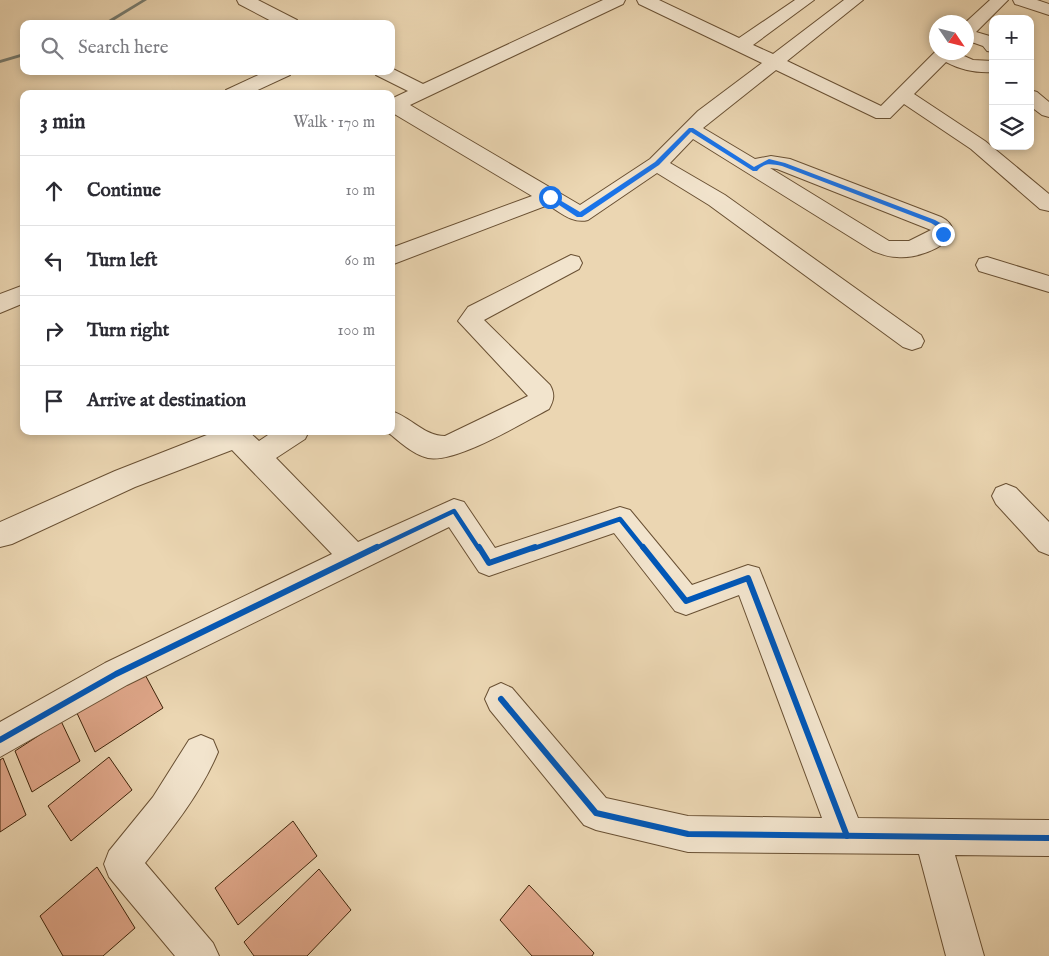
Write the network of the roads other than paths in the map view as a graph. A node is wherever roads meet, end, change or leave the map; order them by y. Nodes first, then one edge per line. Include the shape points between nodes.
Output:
1 (245, 0) edge
2 (617, 0) edge
3 (645, 0) edge
4 (806, 0) edge
5 (855, 0) edge
6 (1000, 0) edge
7 (1021, 0) edge
8 (1049, 10) edge
9 (283, 20) edge
10 (778, 20) junction
11 (974, 25) edge
12 (812, 34) junction
13 (974, 36) edge
14 (989, 42) edge
15 (738, 46) junction
16 (938, 60) edge
17 (956, 60) edge
18 (774, 63) junction
19 (989, 67) edge
20 (274, 75) edge
21 (391, 75) edge
22 (242, 90) edge
23 (422, 91) junction
24 (903, 95) junction
25 (1034, 99) edge
26 (395, 104) edge
27 (395, 106) edge
28 (1049, 112) edge
29 (691, 130) junction
30 (657, 164) junction
31 (755, 170) junction
32 (550, 197) junction
33 (1048, 204) dead end
34 (395, 255) edge
35 (571, 263) dead end
36 (987, 265) dead end
37 (1049, 284) edge
38 (20, 295) edge
39 (0, 304) edge
40 (912, 341) dead end
41 (395, 424) edge
42 (231, 435) edge
43 (234, 435) edge
44 (290, 435) edge
45 (257, 456) junction
46 (1006, 496) dead end
47 (2, 535) dead end
48 (1049, 542) edge
49 (354, 558) junction
50 (501, 699) dead end
51 (0, 740) edge
52 (201, 752) dead end
53 (847, 836) junction
54 (932, 837) junction
55 (1049, 838) edge
56 (200, 956) edge
57 (964, 956) edge

1 - 9 street
2 - 23 street
3 - 15 street
4 - 10 street
5 - 12 street
6 - 11 street
7 - 8 street
10 - 12 street
10 - 15 street
12 - 18 street
13 - 14 street
15 - 18 street
16 - 24 street
17 - 19 street via 963,65
18 - 24 street via 883,114
18 - 29 street
20 - 22 street
21 - 23 street
23 - 26 street
24 - 33 street via 978,145
25 - 28 street
27 - 32 street
29 - 30 street
29 - 31 street
30 - 32 street via 580,215
30 - 40 street via 717,200
31 - 31 street via 871,241 892,250 903,252 943,234 942,226 933,222 783,164 769,161
32 - 34 street
35 - 41 street via 476,313 470,321 540,392 540,402 448,447 429,447
36 - 37 street
38 - 39 street
42 - 47 street
43 - 45 street
44 - 45 street
45 - 49 street
46 - 48 street
49 - 51 street via 116,674
49 - 53 street via 454,511 489,563 620,519 686,601 748,578
50 - 53 street via 596,813 688,834
52 - 56 street via 165,809 122,864
53 - 54 street
54 - 55 street
54 - 57 street

